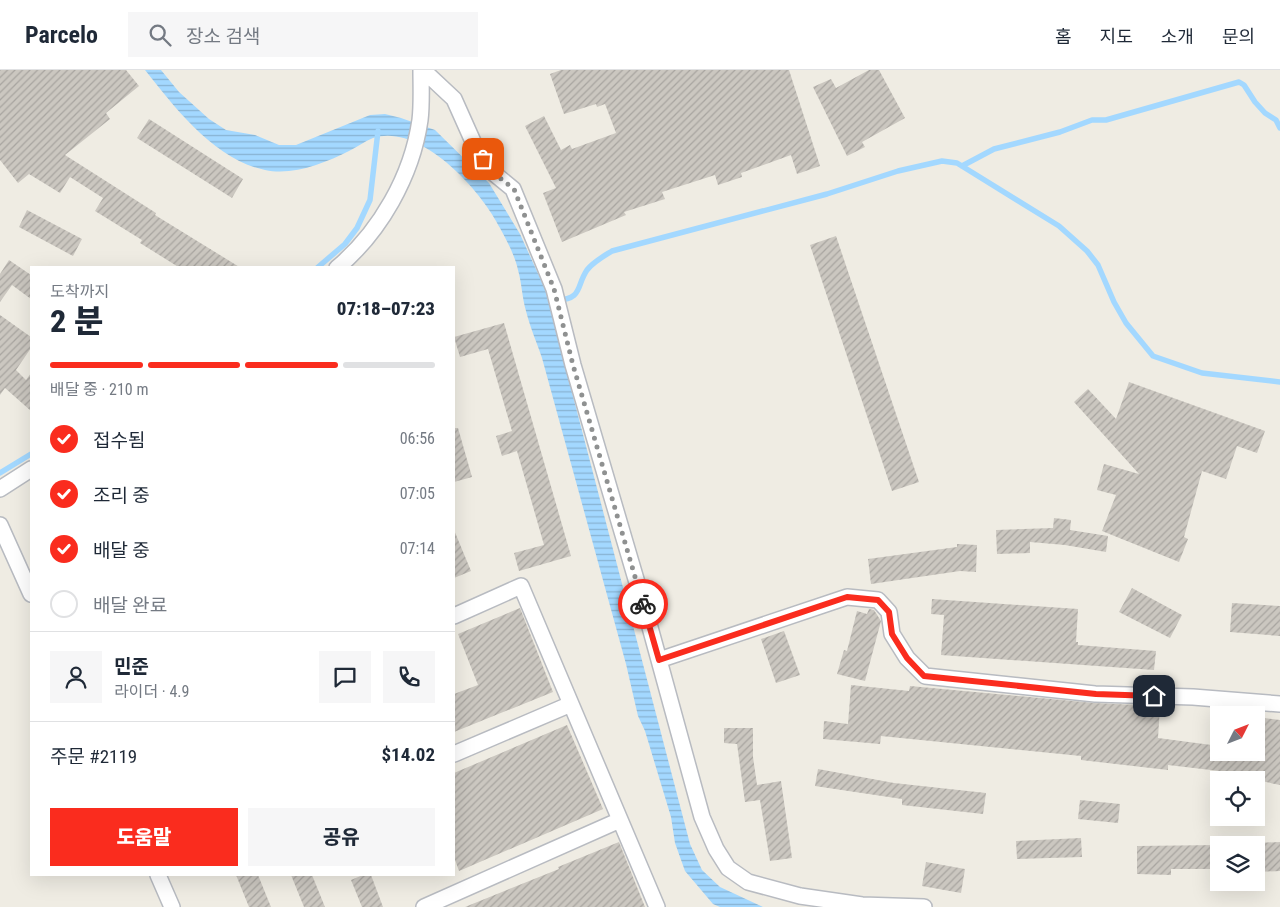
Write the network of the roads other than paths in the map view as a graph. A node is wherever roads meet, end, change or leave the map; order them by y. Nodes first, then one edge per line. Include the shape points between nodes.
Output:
1 (422, 70) edge
2 (339, 266) edge
3 (30, 470) edge
4 (0, 488) edge
5 (0, 525) edge
6 (30, 592) edge
7 (455, 616) edge
8 (659, 660) junction
9 (571, 704) junction
10 (1280, 704) edge
11 (455, 754) edge
12 (620, 820) junction
13 (164, 877) edge
14 (172, 907) edge
15 (424, 907) edge
16 (657, 907) edge
17 (924, 907) edge

1 - 2 street via 420,121 407,168 384,215 357,251
1 - 8 street via 454,99 475,146 491,171 514,189 550,280
3 - 4 street
5 - 6 street
7 - 9 street via 521,586
8 - 10 street via 847,597 878,600 889,612 892,634 907,658 924,676 1096,694
8 - 17 street via 702,817 728,868 748,882 800,896 862,906
9 - 11 street
9 - 12 street
12 - 15 street
12 - 16 street
13 - 14 street

